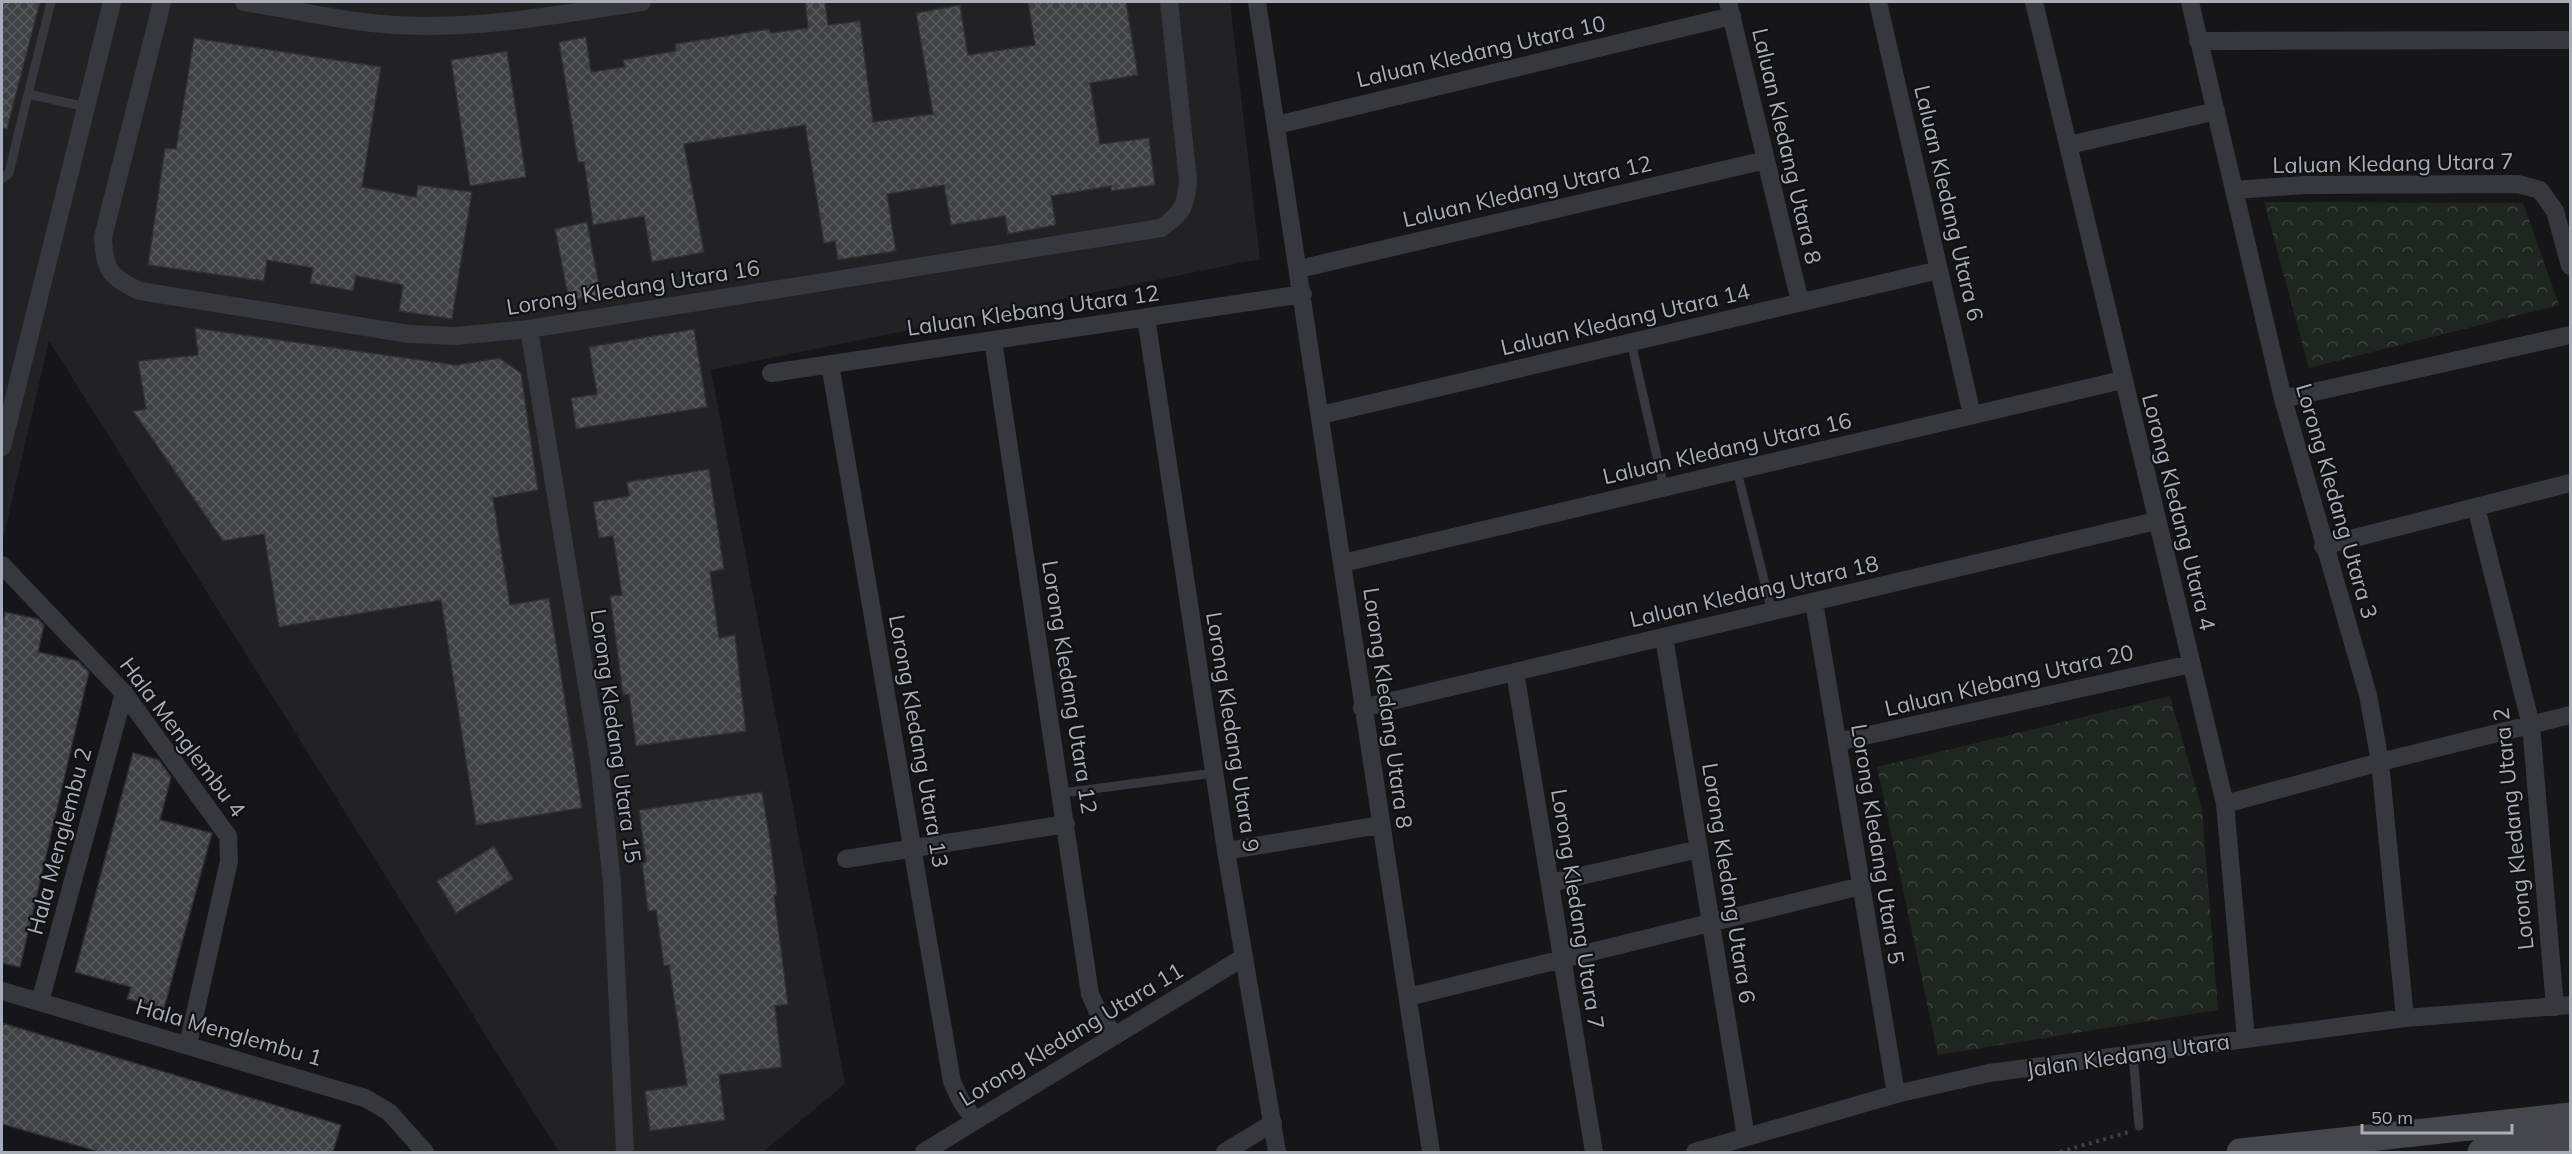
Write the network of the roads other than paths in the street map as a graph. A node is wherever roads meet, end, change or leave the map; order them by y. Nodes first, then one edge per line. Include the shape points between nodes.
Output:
1 (51, 2) edge
2 (112, 2) edge
3 (162, 2) edge
4 (244, 2) edge
5 (642, 2) edge
6 (1169, 2) edge
7 (1257, 2) edge
8 (1878, 2) edge
9 (2034, 2) edge
10 (2190, 2) edge
11 (586, 6) edge
12 (1730, 9) edge
13 (2571, 40) edge
14 (2198, 41) junction
15 (28, 94) junction
16 (86, 107) junction
17 (2216, 111) junction
18 (1277, 125) junction
19 (2068, 145) junction
20 (1766, 160) junction
21 (2, 178) edge
22 (2234, 190) junction
23 (2571, 266) edge
24 (1299, 269) junction
25 (1939, 270) junction
26 (1303, 294) junction
27 (1800, 302) junction
28 (1146, 317) junction
29 (529, 329) junction
30 (2571, 335) edge
31 (993, 340) junction
32 (1631, 342) junction
33 (830, 364) junction
34 (771, 373) dead end
35 (2122, 380) junction
36 (2283, 399) junction
37 (1322, 415) junction
38 (1972, 415) junction
39 (2, 447) edge
40 (1737, 471) junction
41 (2571, 483) edge
42 (1664, 488) junction
43 (2476, 507) junction
44 (2156, 521) junction
45 (2323, 546) junction
46 (1343, 563) junction
47 (2, 565) edge
48 (1814, 602) junction
49 (1772, 612) junction
50 (1664, 637) junction
51 (2191, 664) junction
52 (1515, 672) junction
53 (124, 693) junction
54 (1362, 708) junction
55 (2571, 715) edge
56 (2532, 725) junction
57 (1837, 742) junction
58 (2380, 762) junction
59 (1214, 773) junction
60 (1062, 793) junction
61 (2225, 804) junction
62 (1066, 824) junction
63 (1380, 825) junction
64 (913, 848) junction
65 (1699, 849) junction
66 (1226, 851) junction
67 (846, 859) dead end
68 (1550, 883) junction
69 (1861, 886) junction
70 (1711, 922) junction
71 (1244, 957) junction
72 (1562, 959) junction
73 (2, 991) edge
74 (1408, 997) junction
75 (40, 1002) junction
76 (2563, 1006) edge
77 (2405, 1018) junction
78 (1115, 1036) junction
79 (2246, 1039) junction
80 (188, 1045) junction
81 (2133, 1054) junction
82 (1896, 1094) junction
83 (2571, 1116) edge
84 (975, 1121) junction
85 (1273, 1123) junction
86 (2139, 1126) road end
87 (1746, 1137) junction
88 (2571, 1143) edge
89 (424, 1152) edge
90 (625, 1152) edge
91 (924, 1152) edge
92 (1225, 1152) edge
93 (1277, 1152) edge
94 (1431, 1152) edge
95 (1594, 1152) edge
96 (1695, 1152) edge
97 (2240, 1152) edge
98 (2481, 1152) edge

1 - 15 lane
2 - 16 street
3 - 29 street, Lorong Kledang Utara 16 via 103,237 104,261 118,281 140,291 409,334 456,336
4 - 11 street via 414,26 494,24
5 - 11 street
6 - 29 street, Lorong Kledang Utara 16 via 1188,180 1187,201 1178,217 1161,228
7 - 18 street, Lorong Kledang Utara 8
8 - 25 street, Laluan Kledang Utara 6
9 - 19 street, Lorong Kledang Utara 4
10 - 14 street, Lorong Kledang Utara 3
12 - 18 street, Laluan Kledang Utara 10
12 - 20 street, Laluan Kledang Utara 8
13 - 14 street
14 - 17 street, Lorong Kledang Utara 3
15 - 16 lane
15 - 21 lane via 9,173
16 - 39 street
17 - 19 street
17 - 22 street, Lorong Kledang Utara 3
18 - 24 street, Lorong Kledang Utara 8
19 - 35 street, Lorong Kledang Utara 4
20 - 24 street, Laluan Kledang Utara 12
20 - 27 street, Laluan Kledang Utara 8
22 - 23 street, Laluan Kledang Utara 7 via 2304,185 2518,184 2540,190 2555,211
22 - 36 street, Lorong Kledang Utara 3
24 - 26 street, Lorong Kledang Utara 8
25 - 27 street, Laluan Kledang Utara 14
25 - 38 street, Laluan Kledang Utara 6
26 - 28 street, Laluan Klebang Utara 12
26 - 37 street, Lorong Kledang Utara 8
27 - 32 street, Laluan Kledang Utara 14
28 - 31 street, Laluan Klebang Utara 12
28 - 59 street, Lorong Kledang Utara 9
29 - 90 street, Lorong Kledang Utara 15 via 599,760 612,883
30 - 36 street
31 - 33 street, Laluan Klebang Utara 12
31 - 60 street, Lorong Kledang Utara 12
32 - 37 street, Laluan Kledang Utara 14
32 - 42 lane
33 - 34 street, Laluan Klebang Utara 12
33 - 64 street, Lorong Kledang Utara 13
35 - 38 street, Laluan Kledang Utara 16
35 - 44 street, Lorong Kledang Utara 4
36 - 45 street, Lorong Kledang Utara 3
37 - 46 street, Lorong Kledang Utara 8
38 - 40 street, Laluan Kledang Utara 16
40 - 42 street, Laluan Kledang Utara 16
40 - 49 lane
41 - 43 street
42 - 46 street, Laluan Kledang Utara 16
43 - 45 street
43 - 56 street, Lorong Kledang Utara 2
44 - 48 street, Laluan Kledang Utara 18
44 - 51 street, Lorong Kledang Utara 4
45 - 58 street, Lorong Kledang Utara 3 via 2368,695
46 - 54 street, Lorong Kledang Utara 8
47 - 53 street, Hala Menglembu 4
48 - 49 street, Laluan Kledang Utara 18
48 - 57 street, Lorong Kledang Utara 5
49 - 50 street, Laluan Kledang Utara 18
50 - 52 street, Laluan Kledang Utara 18
50 - 65 street, Lorong Kledang Utara 6
51 - 57 street, Laluan Klebang Utara 20
51 - 61 street, Lorong Kledang Utara 4
52 - 54 street, Laluan Kledang Utara 18
52 - 68 street, Lorong Kledang Utara 7
53 - 75 street, Hala Menglembu 2
53 - 80 street, Hala Menglembu 4 via 222,825 231,848
54 - 63 street, Lorong Kledang Utara 8
55 - 56 street
56 - 58 street
56 - 76 street, Lorong Kledang Utara 2
57 - 69 street, Lorong Kledang Utara 5
58 - 61 street
58 - 77 street, Lorong Kledang Utara 3
59 - 60 lane
59 - 66 street, Lorong Kledang Utara 9
60 - 62 street, Lorong Kledang Utara 12
61 - 79 street, Lorong Kledang Utara 4
62 - 64 street
62 - 78 street, Lorong Kledang Utara 12 via 1090,994
63 - 66 street
63 - 74 street, Lorong Kledang Utara 8
64 - 67 street
64 - 84 street, Lorong Kledang Utara 13 via 952,1082
65 - 68 street
65 - 70 street, Lorong Kledang Utara 6
66 - 71 street, Lorong Kledang Utara 9
68 - 72 street, Lorong Kledang Utara 7
69 - 70 street
69 - 82 street, Lorong Kledang Utara 5
70 - 72 street
70 - 87 street, Lorong Kledang Utara 6
71 - 78 street, Lorong Kledang Utara 11
71 - 85 street, Lorong Kledang Utara 9
72 - 74 street
72 - 95 street, Lorong Kledang Utara 7
73 - 75 street, Hala Menglembu 1
74 - 94 street, Lorong Kledang Utara 8
75 - 80 street, Hala Menglembu 1
76 - 77 street, Jalan Kledang Utara
77 - 79 street, Jalan Kledang Utara
78 - 84 street, Lorong Kledang Utara 11
79 - 81 street, Jalan Kledang Utara
80 - 89 street, Hala Menglembu 1 via 365,1098 389,1112
81 - 82 street, Jalan Kledang Utara via 1989,1073
81 - 86 lane
82 - 87 street, Jalan Kledang Utara
83 - 97 main road
84 - 91 street, Lorong Kledang Utara 11
85 - 92 street
85 - 93 street, Lorong Kledang Utara 9
87 - 96 street, Jalan Kledang Utara
88 - 98 main road

